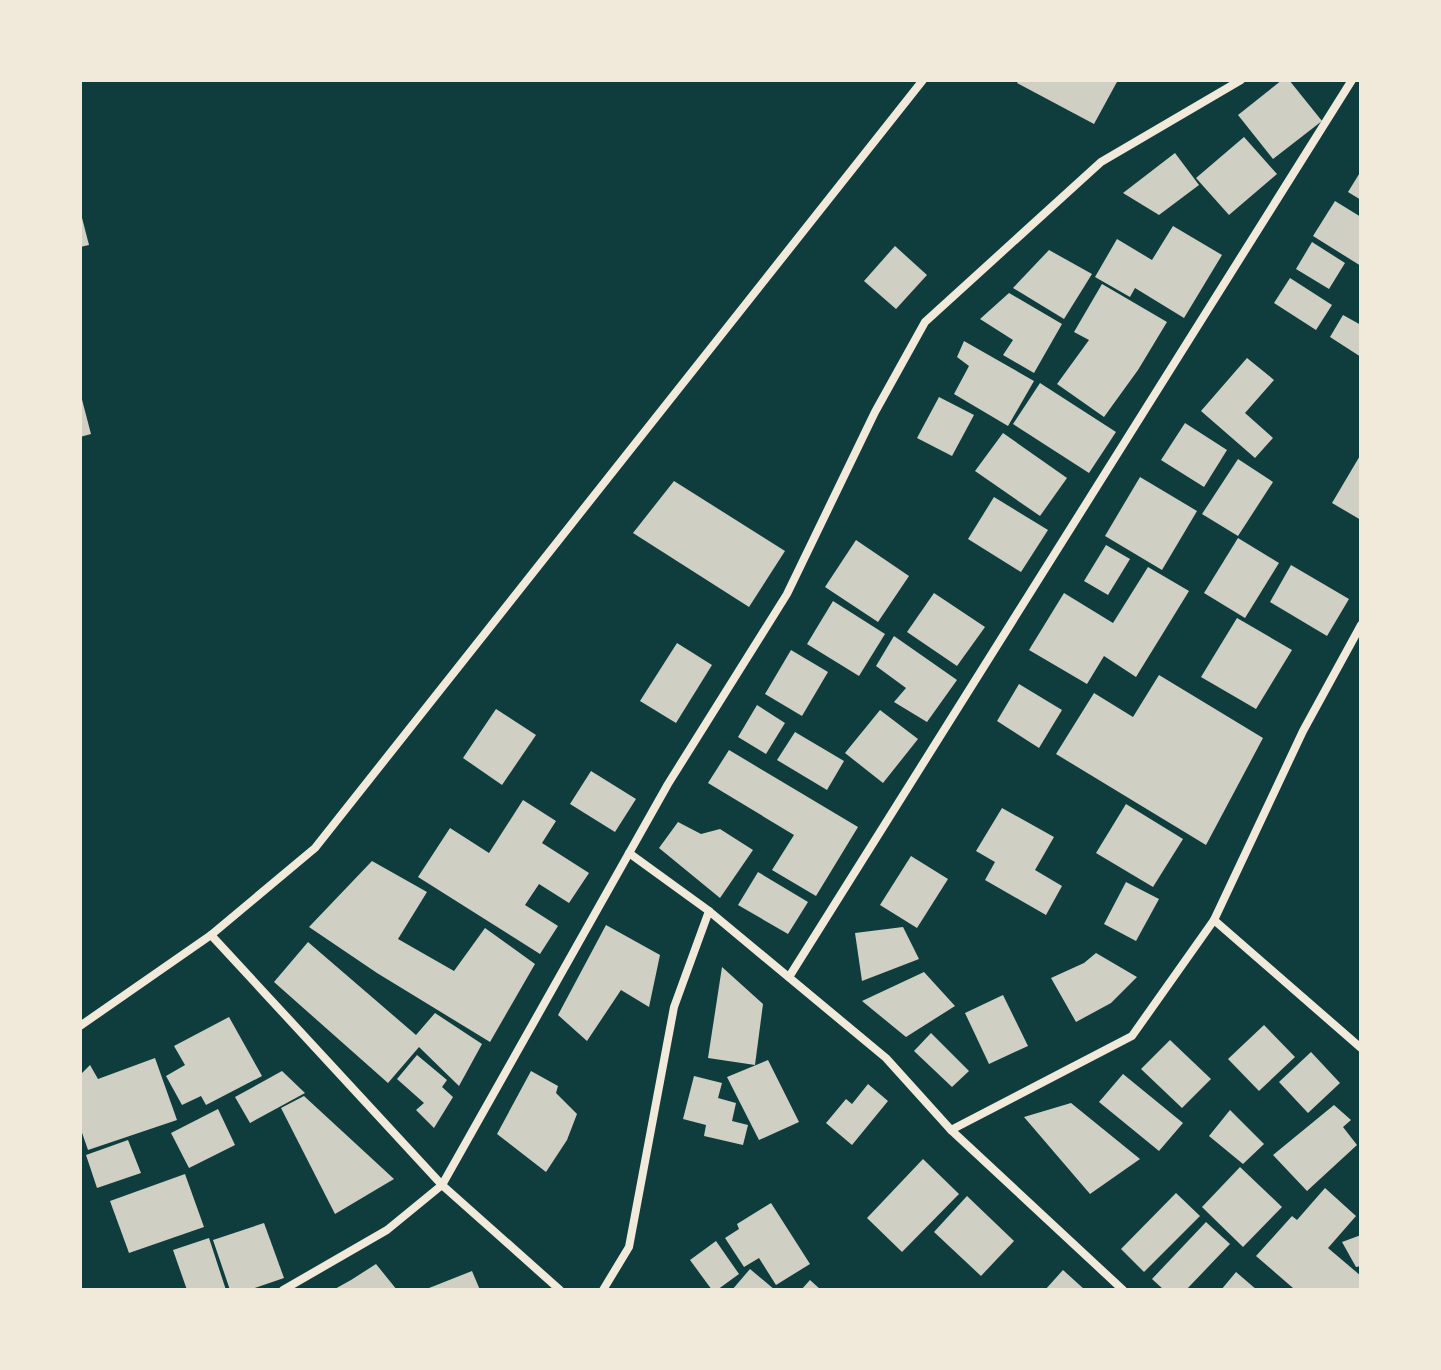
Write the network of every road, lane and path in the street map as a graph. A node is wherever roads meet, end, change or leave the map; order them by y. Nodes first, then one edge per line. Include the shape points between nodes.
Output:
1 (923, 80) edge
2 (1241, 80) edge
3 (1352, 80) edge
4 (1361, 625) edge
5 (629, 853) junction
6 (709, 911) junction
7 (1214, 920) junction
8 (211, 935) junction
9 (789, 977) junction
10 (80, 1026) edge
11 (1361, 1048) edge
12 (951, 1130) junction
13 (442, 1185) junction
14 (283, 1290) edge
15 (560, 1290) edge
16 (603, 1290) edge
17 (1123, 1290) edge

1 - 8 street via 315,848
2 - 5 street via 1101,162 925,322 787,594
3 - 9 street
4 - 7 street via 1303,731
5 - 6 street
5 - 13 street
6 - 9 street
6 - 16 street via 674,1007 629,1247
7 - 11 street
7 - 12 street via 1132,1036
8 - 10 street
8 - 13 street
9 - 12 street via 886,1058
12 - 17 street
13 - 14 street via 387,1230
13 - 15 street

